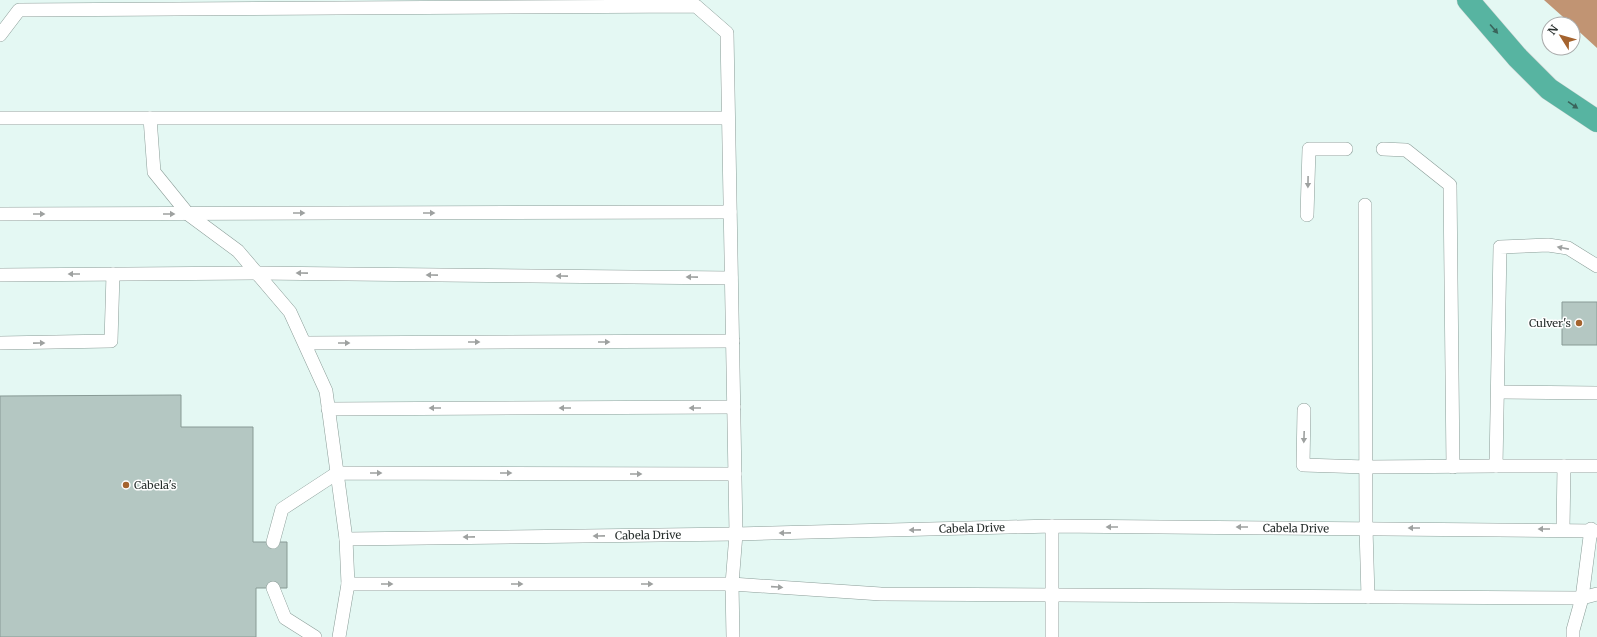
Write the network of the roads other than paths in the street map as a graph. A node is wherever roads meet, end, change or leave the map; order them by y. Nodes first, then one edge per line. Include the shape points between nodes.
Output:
1 (1468, 0) edge
2 (0, 35) edge
3 (0, 118) edge
4 (150, 118) junction
5 (728, 118) junction
6 (1597, 121) edge
7 (1346, 149) dead end
8 (1383, 149) dead end
9 (1365, 205) dead end
10 (730, 212) junction
11 (0, 214) edge
12 (188, 214) junction
13 (1307, 215) dead end
14 (1597, 266) edge
15 (256, 273) junction
16 (113, 274) junction
17 (0, 275) edge
18 (731, 278) junction
19 (733, 341) junction
20 (0, 343) edge
21 (304, 343) junction
22 (1498, 392) junction
23 (1597, 393) edge
24 (734, 408) junction
25 (328, 409) junction
26 (1304, 410) dead end
27 (1496, 466) junction
28 (1564, 466) junction
29 (1597, 466) edge
30 (1366, 467) junction
31 (1453, 467) junction
32 (337, 473) junction
33 (735, 474) junction
34 (1052, 526) junction
35 (1366, 528) junction
36 (1563, 529) junction
37 (1594, 530) edge
38 (736, 534) junction
39 (346, 539) junction
40 (273, 542) dead end
41 (348, 584) junction
42 (732, 584) junction
43 (273, 588) dead end
44 (1597, 594) edge
45 (1052, 595) junction
46 (1368, 597) junction
47 (1582, 598) junction
48 (315, 637) edge
49 (340, 637) edge
50 (733, 637) edge
51 (1052, 637) edge
52 (1573, 637) edge

1 -> 6 highway via 1518,58 1549,89
2 - 5 lane via 19,10 696,6 727,34
3 - 4 lane
4 - 5 lane
4 - 12 lane via 154,172
5 - 10 lane
7 -> 13 lane via 1309,149
8 - 31 lane via 1406,150 1450,186
9 - 30 lane
12 -> 10 lane
10 - 18 lane
11 -> 12 lane
12 - 15 lane via 238,251
14 -> 22 lane via 1568,248 1548,245 1500,247
15 - 16 lane
18 -> 15 lane
15 - 21 lane via 290,312
16 -> 17 lane
20 -> 16 lane via 111,341
18 - 19 lane
21 -> 19 lane
19 - 24 lane
21 - 25 lane via 326,391
22 - 23 lane
22 - 27 lane
24 -> 25 lane
24 - 33 lane
25 - 32 lane
26 -> 30 lane via 1303,465
27 - 28 lane
27 - 31 lane
28 - 29 lane
28 - 36 lane
30 - 31 lane
30 - 35 lane
32 -> 33 lane
32 - 39 lane
32 - 40 lane via 282,509
33 - 38 lane
35 -> 34 lane, Cabela Drive
34 -> 38 lane, Cabela Drive
34 - 45 lane
36 -> 35 lane, Cabela Drive
35 - 46 lane
36 - 37 lane, Cabela Drive
37 - 47 lane
38 -> 39 lane, Cabela Drive
38 - 42 lane
39 - 41 lane
41 -> 42 lane
41 - 49 lane
42 -> 45 lane via 881,594
42 - 50 lane
43 - 48 lane via 285,618
44 - 47 lane
45 - 46 lane
45 - 51 lane
46 - 47 lane
47 - 52 lane

